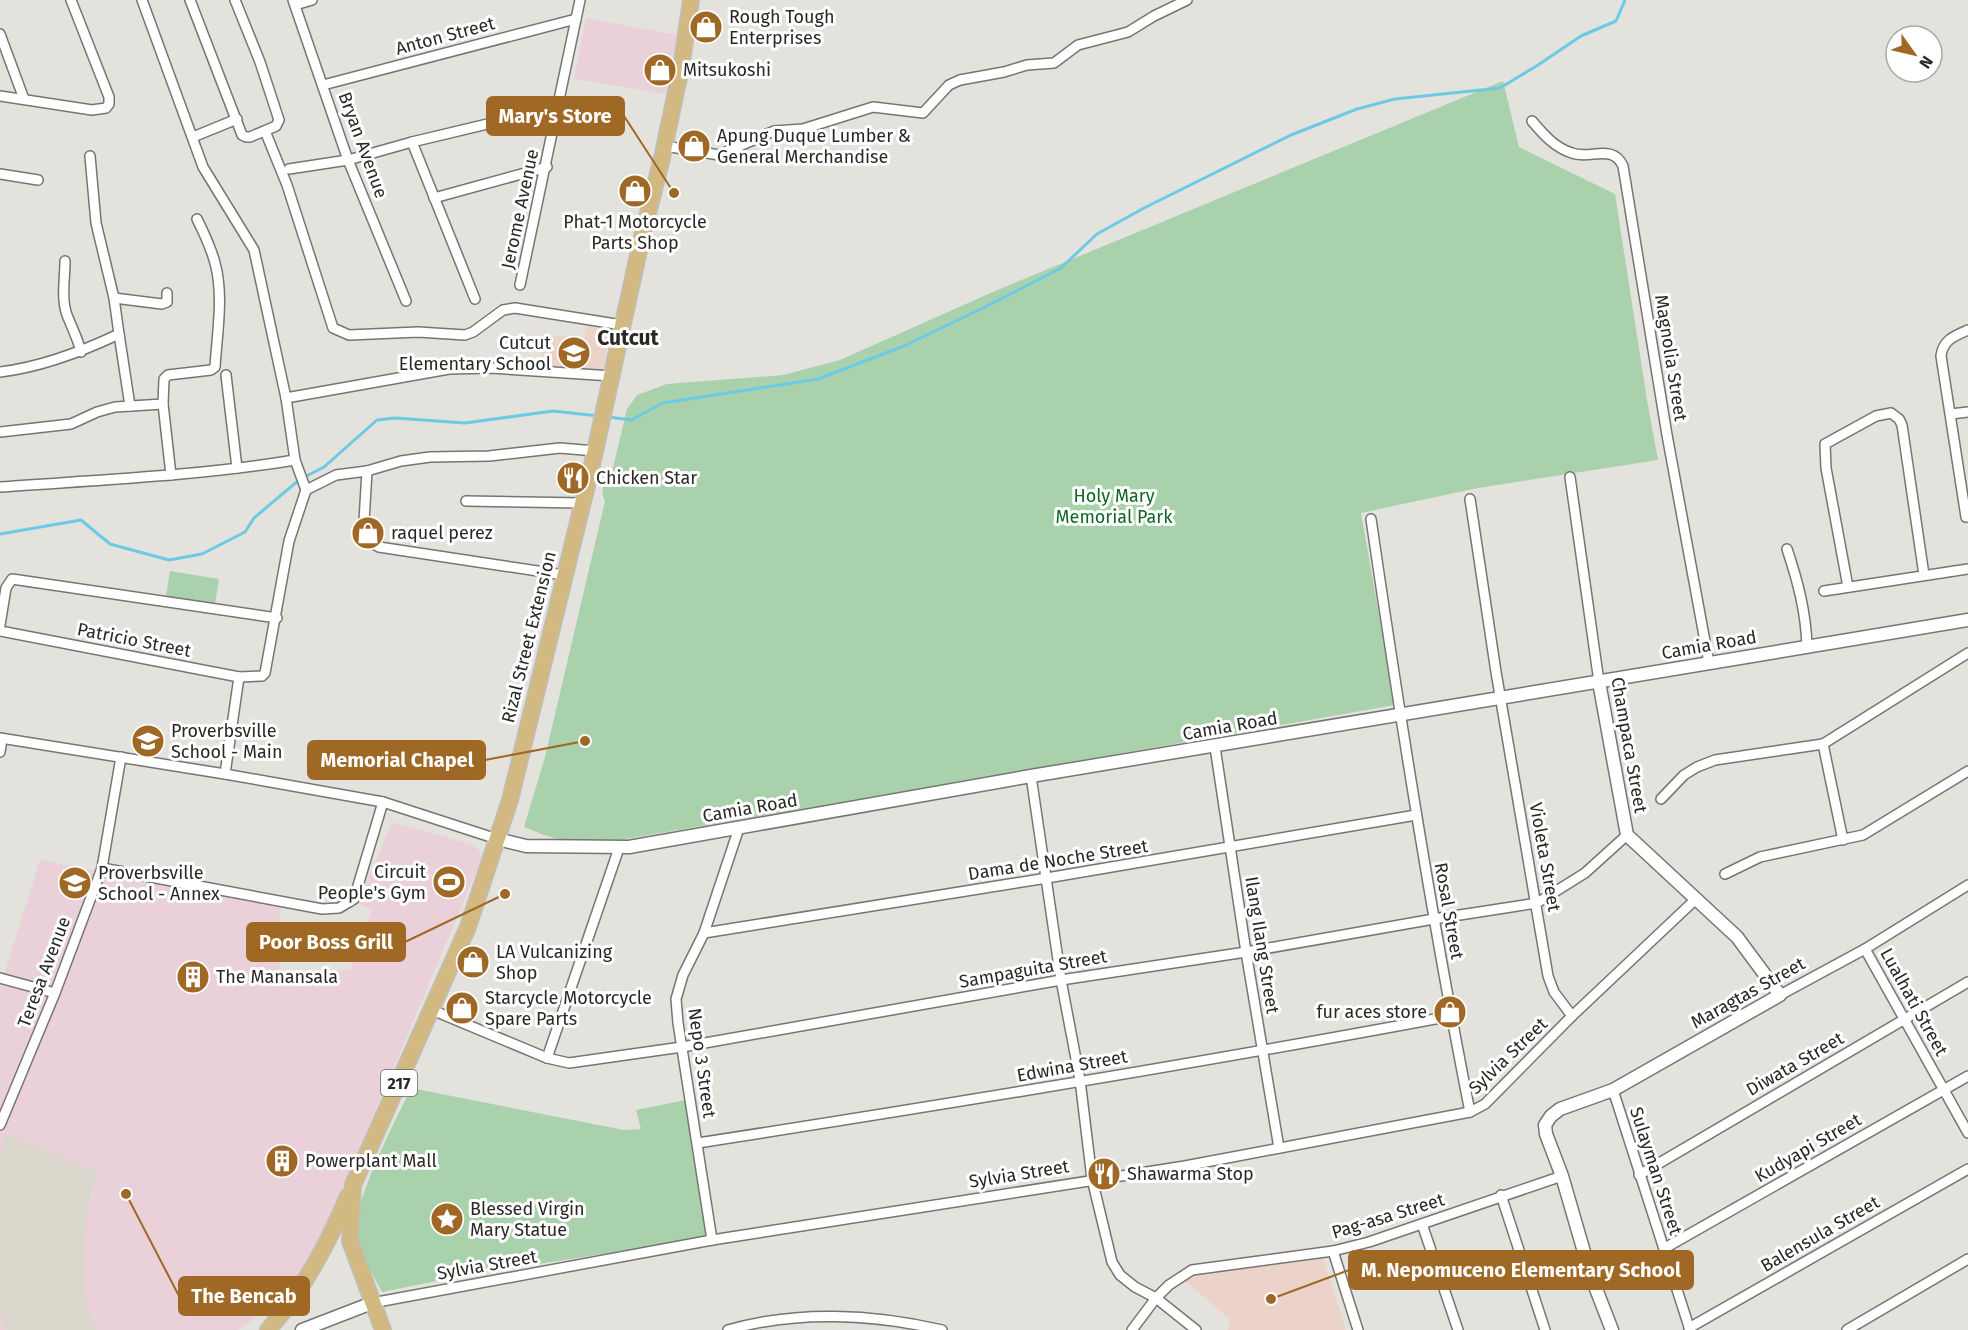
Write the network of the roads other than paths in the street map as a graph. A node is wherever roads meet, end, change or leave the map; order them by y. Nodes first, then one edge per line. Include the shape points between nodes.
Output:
1 (71, 0) edge
2 (142, 0) edge
3 (190, 0) edge
4 (235, 0) edge
5 (312, 0) edge
6 (580, 0) edge
7 (691, 0) edge
8 (1187, 0) edge
9 (294, 2) edge
10 (576, 19) junction
11 (0, 34) edge
12 (323, 85) junction
13 (0, 96) edge
14 (24, 99) junction
15 (559, 107) junction
16 (237, 120) junction
17 (1532, 121) dead end
18 (265, 131) junction
19 (193, 136) junction
20 (412, 142) junction
21 (665, 146) junction
22 (90, 156) dead end
23 (348, 160) junction
24 (547, 167) junction
25 (289, 170) dead end
26 (0, 174) edge
27 (38, 180) dead end
28 (434, 198) junction
29 (197, 219) dead end
30 (65, 261) dead end
31 (520, 285) dead end
32 (167, 293) dead end
33 (114, 298) junction
34 (475, 299) dead end
35 (406, 301) dead end
36 (622, 325) junction
37 (1968, 330) edge
38 (119, 334) junction
39 (81, 352) junction
40 (0, 372) edge
41 (226, 375) dead end
42 (612, 376) junction
43 (286, 398) junction
44 (163, 404) junction
45 (130, 405) junction
46 (1968, 411) edge
47 (1951, 414) junction
48 (0, 432) edge
49 (595, 451) junction
50 (295, 460) junction
51 (237, 468) junction
52 (367, 471) junction
53 (171, 475) junction
54 (1570, 477) dead end
55 (0, 487) edge
56 (305, 488) junction
57 (1470, 498) dead end
58 (466, 501) dead end
59 (582, 503) junction
60 (1967, 517) edge
61 (1371, 519) dead end
62 (1968, 528) edge
63 (1787, 549) dead end
64 (1968, 569) edge
65 (564, 575) junction
66 (1924, 575) junction
67 (1848, 587) junction
68 (1824, 591) dead end
69 (277, 618) junction
70 (1968, 620) edge
71 (0, 625) edge
72 (0, 631) edge
73 (1807, 647) junction
74 (1968, 653) edge
75 (1709, 663) junction
76 (239, 676) junction
77 (1599, 681) junction
78 (1501, 696) junction
79 (1399, 714) junction
80 (1, 739) edge
81 (1823, 744) junction
82 (1215, 747) junction
83 (0, 752) edge
84 (121, 757) junction
85 (1968, 771) edge
86 (225, 774) junction
87 (1031, 776) junction
88 (1661, 799) dead end
89 (383, 802) junction
90 (1416, 815) junction
91 (739, 828) junction
92 (1627, 835) junction
93 (497, 839) junction
94 (1843, 840) junction
95 (619, 848) junction
96 (1230, 848) junction
97 (102, 868) junction
98 (1725, 874) dead end
99 (1047, 878) junction
100 (1968, 885) edge
101 (1697, 898) junction
102 (1537, 903) junction
103 (1434, 919) junction
104 (704, 933) junction
105 (1865, 949) junction
106 (1246, 952) junction
107 (0, 978) edge
108 (1061, 980) junction
109 (1968, 982) edge
110 (55, 993) junction
111 (1780, 995) junction
112 (432, 1010) junction
113 (1451, 1016) junction
114 (1572, 1016) junction
115 (1906, 1018) junction
116 (682, 1047) junction
117 (1262, 1051) junction
118 (547, 1059) junction
119 (1968, 1076) edge
120 (1080, 1080) junction
121 (1612, 1090) junction
122 (1944, 1090) junction
123 (1470, 1112) junction
124 (0, 1125) edge
125 (1968, 1133) edge
126 (698, 1143) junction
127 (1279, 1148) junction
128 (1968, 1169) edge
129 (1639, 1175) junction
130 (1562, 1176) junction
131 (1092, 1179) junction
132 (353, 1185) junction
133 (1501, 1195) junction
134 (1422, 1224) junction
135 (712, 1240) junction
136 (1665, 1248) junction
137 (1333, 1251) junction
138 (1968, 1259) edge
139 (1156, 1298) junction
140 (372, 1303) junction
141 (1690, 1329) edge
142 (268, 1330) edge
143 (302, 1330) edge
144 (383, 1330) edge
145 (728, 1330) edge
146 (942, 1330) edge
147 (1132, 1330) edge
148 (1196, 1330) edge
149 (1358, 1330) edge
150 (1458, 1330) edge
151 (1545, 1330) edge
152 (1612, 1330) edge
153 (1847, 1330) edge

1 - 14 street via 109,104 92,110
2 - 19 street
3 - 16 street
4 - 18 street via 279,120
5 - 9 street
6 - 10 street, Jerome Avenue
7 - 21 main road, Rizal Street Extension / 217
8 - 21 street via 1128,32 1078,45 1053,63 960,80 949,85 923,113 873,107 803,129 774,131 719,155
9 - 12 street, Bryan Avenue
10 - 12 street, Anton Street
10 - 15 street, Jerome Avenue
11 - 14 street
12 - 23 street, Bryan Avenue
13 - 14 street
15 - 20 street
15 - 24 street, Jerome Avenue
16 - 18 street via 246,137
16 - 19 street
17 - 75 street, Magnolia Street via 1564,150 1583,155 1613,154 1623,166 1666,435
18 - 36 street via 287,185 333,328 340,332 465,335 503,310 515,308
19 - 43 street via 204,166 254,250
20 - 23 street
20 - 28 street
21 - 36 main road, Rizal Street Extension / 217
22 - 33 street via 96,223
23 - 25 street
23 - 35 street, Bryan Avenue
24 - 28 street
24 - 31 street, Jerome Avenue
26 - 27 street
28 - 34 street
29 - 44 street via 218,276 214,367 165,377
30 - 39 street via 65,304
32 - 33 street via 165,304
33 - 38 street
36 - 42 main road, Rizal Street Extension / 217
37 - 47 street via 1948,340 1942,349
38 - 39 street
38 - 45 street
39 - 40 street
41 - 51 street
42 - 43 street via 449,369
42 - 49 main road, Rizal Street Extension / 217
43 - 50 street
44 - 45 street
44 - 53 street
45 - 48 street via 71,423
46 - 47 street
47 - 60 street
49 - 52 street via 560,448 489,456 430,457
49 - 59 main road, Rizal Street Extension / 217
50 - 51 street
50 - 56 street
51 - 53 street
52 - 56 street via 336,475
52 - 65 street via 363,538 368,543
53 - 55 street
54 - 77 street, Champaca Street
56 - 69 street via 289,541
57 - 78 street, Violeta Street
58 - 59 street
59 - 65 main road, Rizal Street Extension / 217
60 - 62 street
61 - 79 street, Rosal Street
63 - 73 street via 1802,598
64 - 66 street
65 - 93 main road, Rizal Street Extension / 217 via 510,800
66 - 67 street
66 - 67 street via 1902,425 1891,413 1876,416 1825,444
67 - 68 street
69 - 71 street via 12,579 6,588
69 - 76 street, Patricio Street via 265,673
70 - 73 street, Camia Road
72 - 76 street, Patricio Street
73 - 75 street, Camia Road
74 - 81 street
75 - 77 street, Camia Road
76 - 86 street
77 - 78 street, Camia Road
77 - 92 street, Champaca Street
78 - 79 street, Camia Road
78 - 102 street, Violeta Street
79 - 82 street, Camia Road
79 - 90 street, Rosal Street
80 - 83 street
80 - 84 street
81 - 88 street via 1697,766
81 - 94 street
82 - 87 street, Camia Road
82 - 96 street, Ilang Ilang Street
84 - 86 street
84 - 97 street, Teresa Avenue
85 - 94 street via 1863,835
86 - 89 street
87 - 91 street, Camia Road
87 - 99 street
89 - 93 street
89 - 97 street via 354,899 339,908 322,909
90 - 96 street, Dama de Noche Street
90 - 103 street, Rosal Street
91 - 95 street, Camia Road
91 - 104 street, Nepo 3 Street
92 - 101 street, Champaca Street
92 - 102 street, Sampaguita Street via 1585,873
93 - 95 street, Camia Road via 526,846
93 - 112 main road, Rizal Street Extension / 217 via 474,914
94 - 98 street via 1760,857
95 - 118 street
96 - 99 street, Dama de Noche Street
96 - 106 street, Ilang Ilang Street
97 - 110 street, Teresa Avenue
99 - 104 street, Dama de Noche Street
99 - 108 street
100 - 105 street, Maragtas Street
101 - 111 street, Champaca Street via 1737,937
101 - 114 street, Sylvia Street
102 - 103 street, Sampaguita Street
102 - 114 street, Violeta Street via 1548,976 1554,992
103 - 106 street, Sampaguita Street
103 - 113 street, Rosal Street
104 - 116 street, Nepo 3 Street via 676,999
105 - 111 street, Maragtas Street
105 - 115 street, Lualhati Street
106 - 108 street, Sampaguita Street
106 - 117 street, Ilang Ilang Street
107 - 110 street
108 - 116 street, Sampaguita Street
108 - 120 street
109 - 115 street, Diwata Street
110 - 124 street, Teresa Avenue
111 - 121 street, Maragtas Street
112 - 118 street, Sampaguita Street
112 - 132 main road, Rizal Street Extension / 217
113 - 117 street, Edwina Street
113 - 123 street, Rosal Street
114 - 123 street, Sylvia Street via 1485,1104
115 - 122 street, Lualhati Street
115 - 129 street, Diwata Street
116 - 118 street, Sampaguita Street via 569,1062
116 - 126 street, Nepo 3 Street
117 - 120 street, Edwina Street
117 - 127 street, Ilang Ilang Street
119 - 122 street, Kudyapi Street
120 - 126 street, Edwina Street
120 - 131 street
121 - 129 street, Sulayman Street
121 - 130 street, Maragtas Street via 1560,1109 1545,1125
122 - 125 street, Lualhati Street
122 - 136 street, Kudyapi Street
123 - 127 street, Sylvia Street
126 - 135 street, Nepo 3 Street
127 - 131 street, Sylvia Street
128 - 141 street, Balensula Street
129 - 136 street, Sulayman Street
130 - 133 street, Pag-asa Street
130 - 152 street via 1591,1276
131 - 135 street, Sylvia Street
131 - 139 street via 1112,1262 1120,1275
132 - 140 main road, Rizal Street Extension / 217 via 350,1241
132 - 142 main road via 305,1280 289,1307
133 - 134 street, Pag-asa Street
133 - 151 street
134 - 137 street, Pag-asa Street
134 - 150 street
135 - 140 street, Sylvia Street
136 - 141 street, Sulayman Street
137 - 139 street, Pag-asa Street via 1192,1270
137 - 149 street
138 - 153 street
139 - 147 street, Pag-asa Street
139 - 148 street
140 - 143 street
140 - 144 main road, Rizal Street Extension / 217
145 - 146 street via 761,1321 849,1317 914,1323

